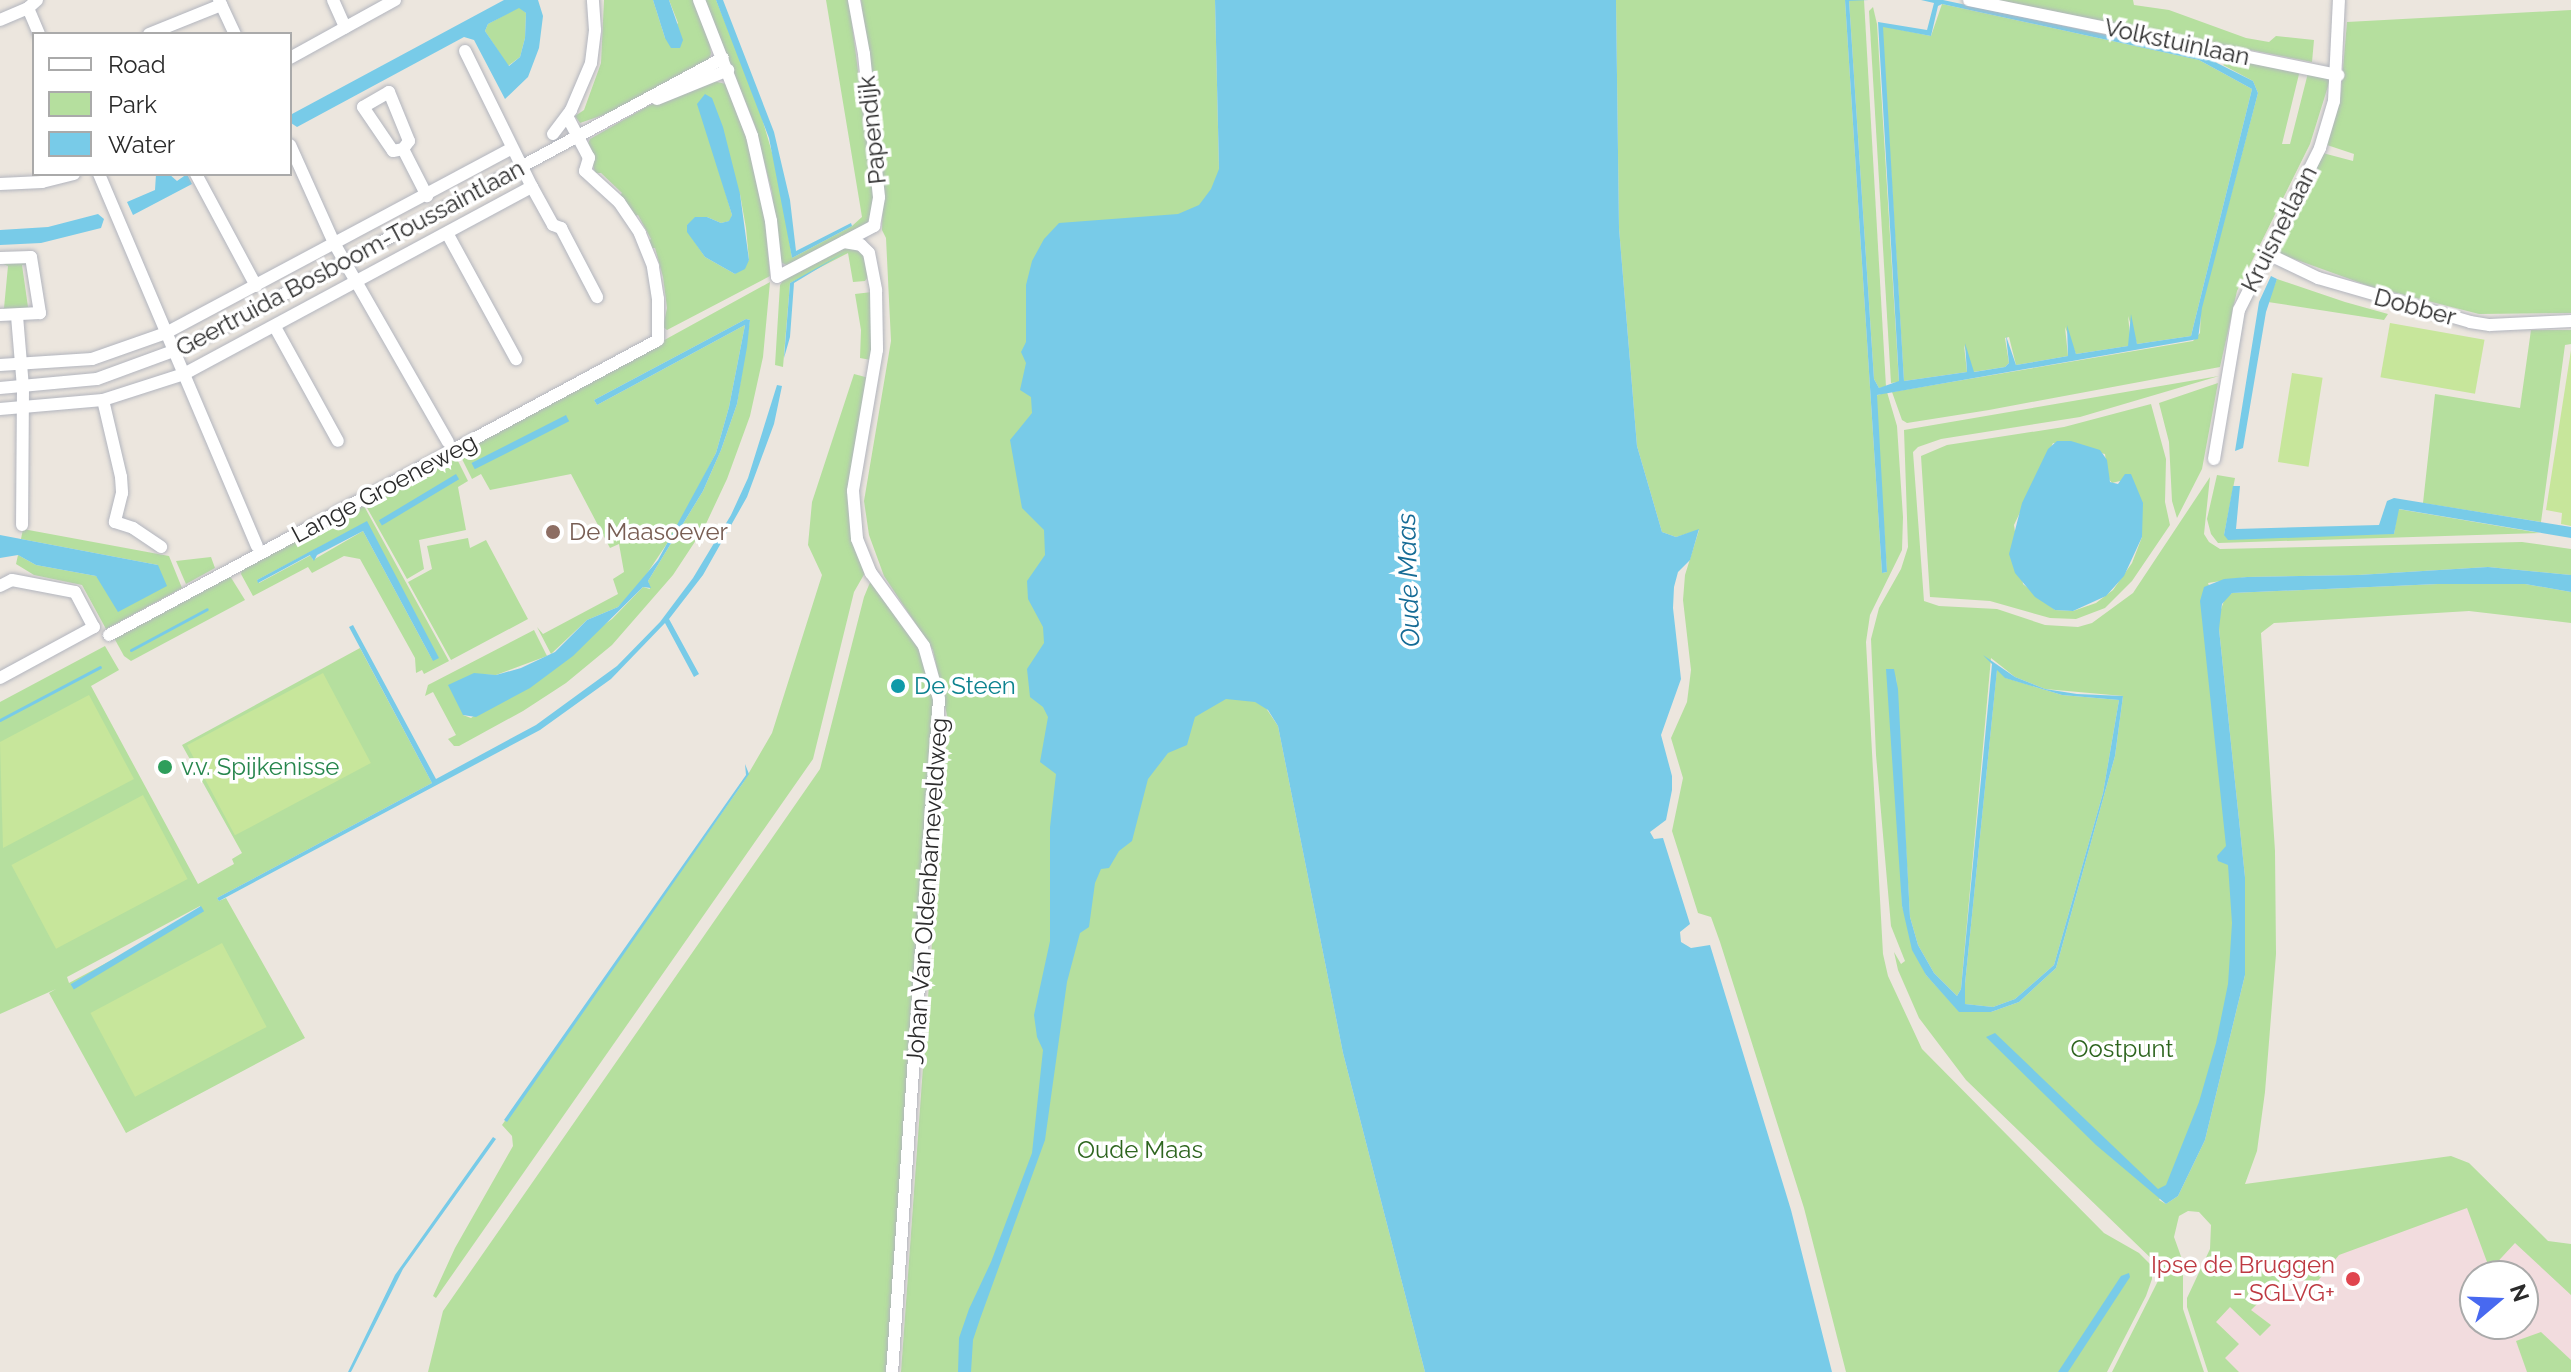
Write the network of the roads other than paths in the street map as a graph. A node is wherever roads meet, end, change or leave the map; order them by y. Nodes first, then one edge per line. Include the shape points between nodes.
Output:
1 (333, 0) edge
2 (593, 0) edge
3 (699, 0) edge
4 (854, 0) edge
5 (1969, 0) edge
6 (2339, 0) edge
7 (393, 1) edge
8 (220, 2) edge
9 (32, 4) edge
10 (0, 20) edge
11 (345, 27) junction
12 (39, 32) edge
13 (153, 32) edge
14 (234, 32) edge
15 (465, 51) dead end
16 (292, 57) edge
17 (725, 64) junction
18 (2338, 75) junction
19 (567, 116) junction
20 (553, 134) dead end
21 (579, 137) junction
22 (512, 148) junction
23 (292, 149) edge
24 (403, 149) junction
25 (522, 168) junction
26 (66, 176) edge
27 (100, 176) edge
28 (197, 176) edge
29 (0, 184) edge
30 (532, 187) junction
31 (427, 196) junction
32 (447, 233) junction
33 (844, 242) junction
34 (334, 243) junction
35 (2266, 253) junction
36 (0, 258) edge
37 (346, 263) junction
38 (357, 282) junction
39 (256, 286) junction
40 (597, 297) dead end
41 (0, 315) edge
42 (17, 316) junction
43 (2571, 321) edge
44 (275, 327) junction
45 (166, 333) junction
46 (174, 352) junction
47 (516, 359) dead end
48 (0, 365) edge
49 (19, 365) junction
50 (184, 374) junction
51 (0, 388) edge
52 (23, 388) junction
53 (103, 400) junction
54 (0, 409) edge
55 (23, 409) junction
56 (338, 441) dead end
57 (448, 442) dead end
58 (2214, 459) dead end
59 (22, 525) dead end
60 (257, 546) dead end
61 (161, 547) dead end
62 (6, 583) edge
63 (109, 635) dead end
64 (0, 678) edge
65 (892, 1372) edge

1 - 11 street
2 - 19 street via 591,63
3 - 17 street
4 - 33 street, Papendijk via 879,197 874,226
5 - 18 street, Volkstuinlaan
6 - 18 street, Kruisnetlaan
7 - 11 street
8 - 13 street
8 - 14 street
9 - 10 street
9 - 12 street
11 - 16 street
15 - 22 street
17 - 21 street, Geertruida Bosboom-Toussaintlaan
17 - 33 street via 763,177 777,277
18 - 35 street, Kruisnetlaan via 2320,148
19 - 20 street
19 - 21 street
21 - 25 street, Geertruida Bosboom-Toussaintlaan
21 - 63 street, Lange Groeneweg via 589,158 585,171 619,202 640,233 653,266 658,340
22 - 25 street
22 - 31 street
23 - 34 street
24 - 24 street via 409,141 389,92 363,107 393,151
24 - 31 street
25 - 30 street
25 - 37 street, Geertruida Bosboom-Toussaintlaan
26 - 29 street
27 - 45 street
28 - 39 street
30 - 32 street
30 - 40 street via 553,225 561,228
31 - 34 street
32 - 38 street
32 - 47 street
33 - 65 street, Johan Van Oldenbarneveldweg via 861,245 869,253 876,290 877,350 853,491 857,539 871,573 924,646 939,699
34 - 37 street
34 - 39 street
35 - 43 street, Dobber via 2330,283 2470,322
35 - 58 street, Kruisnetlaan via 2239,310
36 - 42 street via 31,257 40,313
37 - 38 street
37 - 46 street, Geertruida Bosboom-Toussaintlaan
38 - 44 street
38 - 57 street
39 - 45 street
41 - 42 street
42 - 49 street
44 - 50 street
44 - 56 street
45 - 46 street
45 - 49 street via 92,359
46 - 50 street
46 - 52 street, Geertruida Bosboom-Toussaintlaan via 97,379
48 - 49 street
49 - 52 street
50 - 53 street
50 - 60 street
51 - 52 street, Geertruida Bosboom-Toussaintlaan
52 - 55 street
53 - 55 street
53 - 61 street via 121,477 115,522
54 - 55 street
55 - 59 street
62 - 64 street via 75,592 94,627

